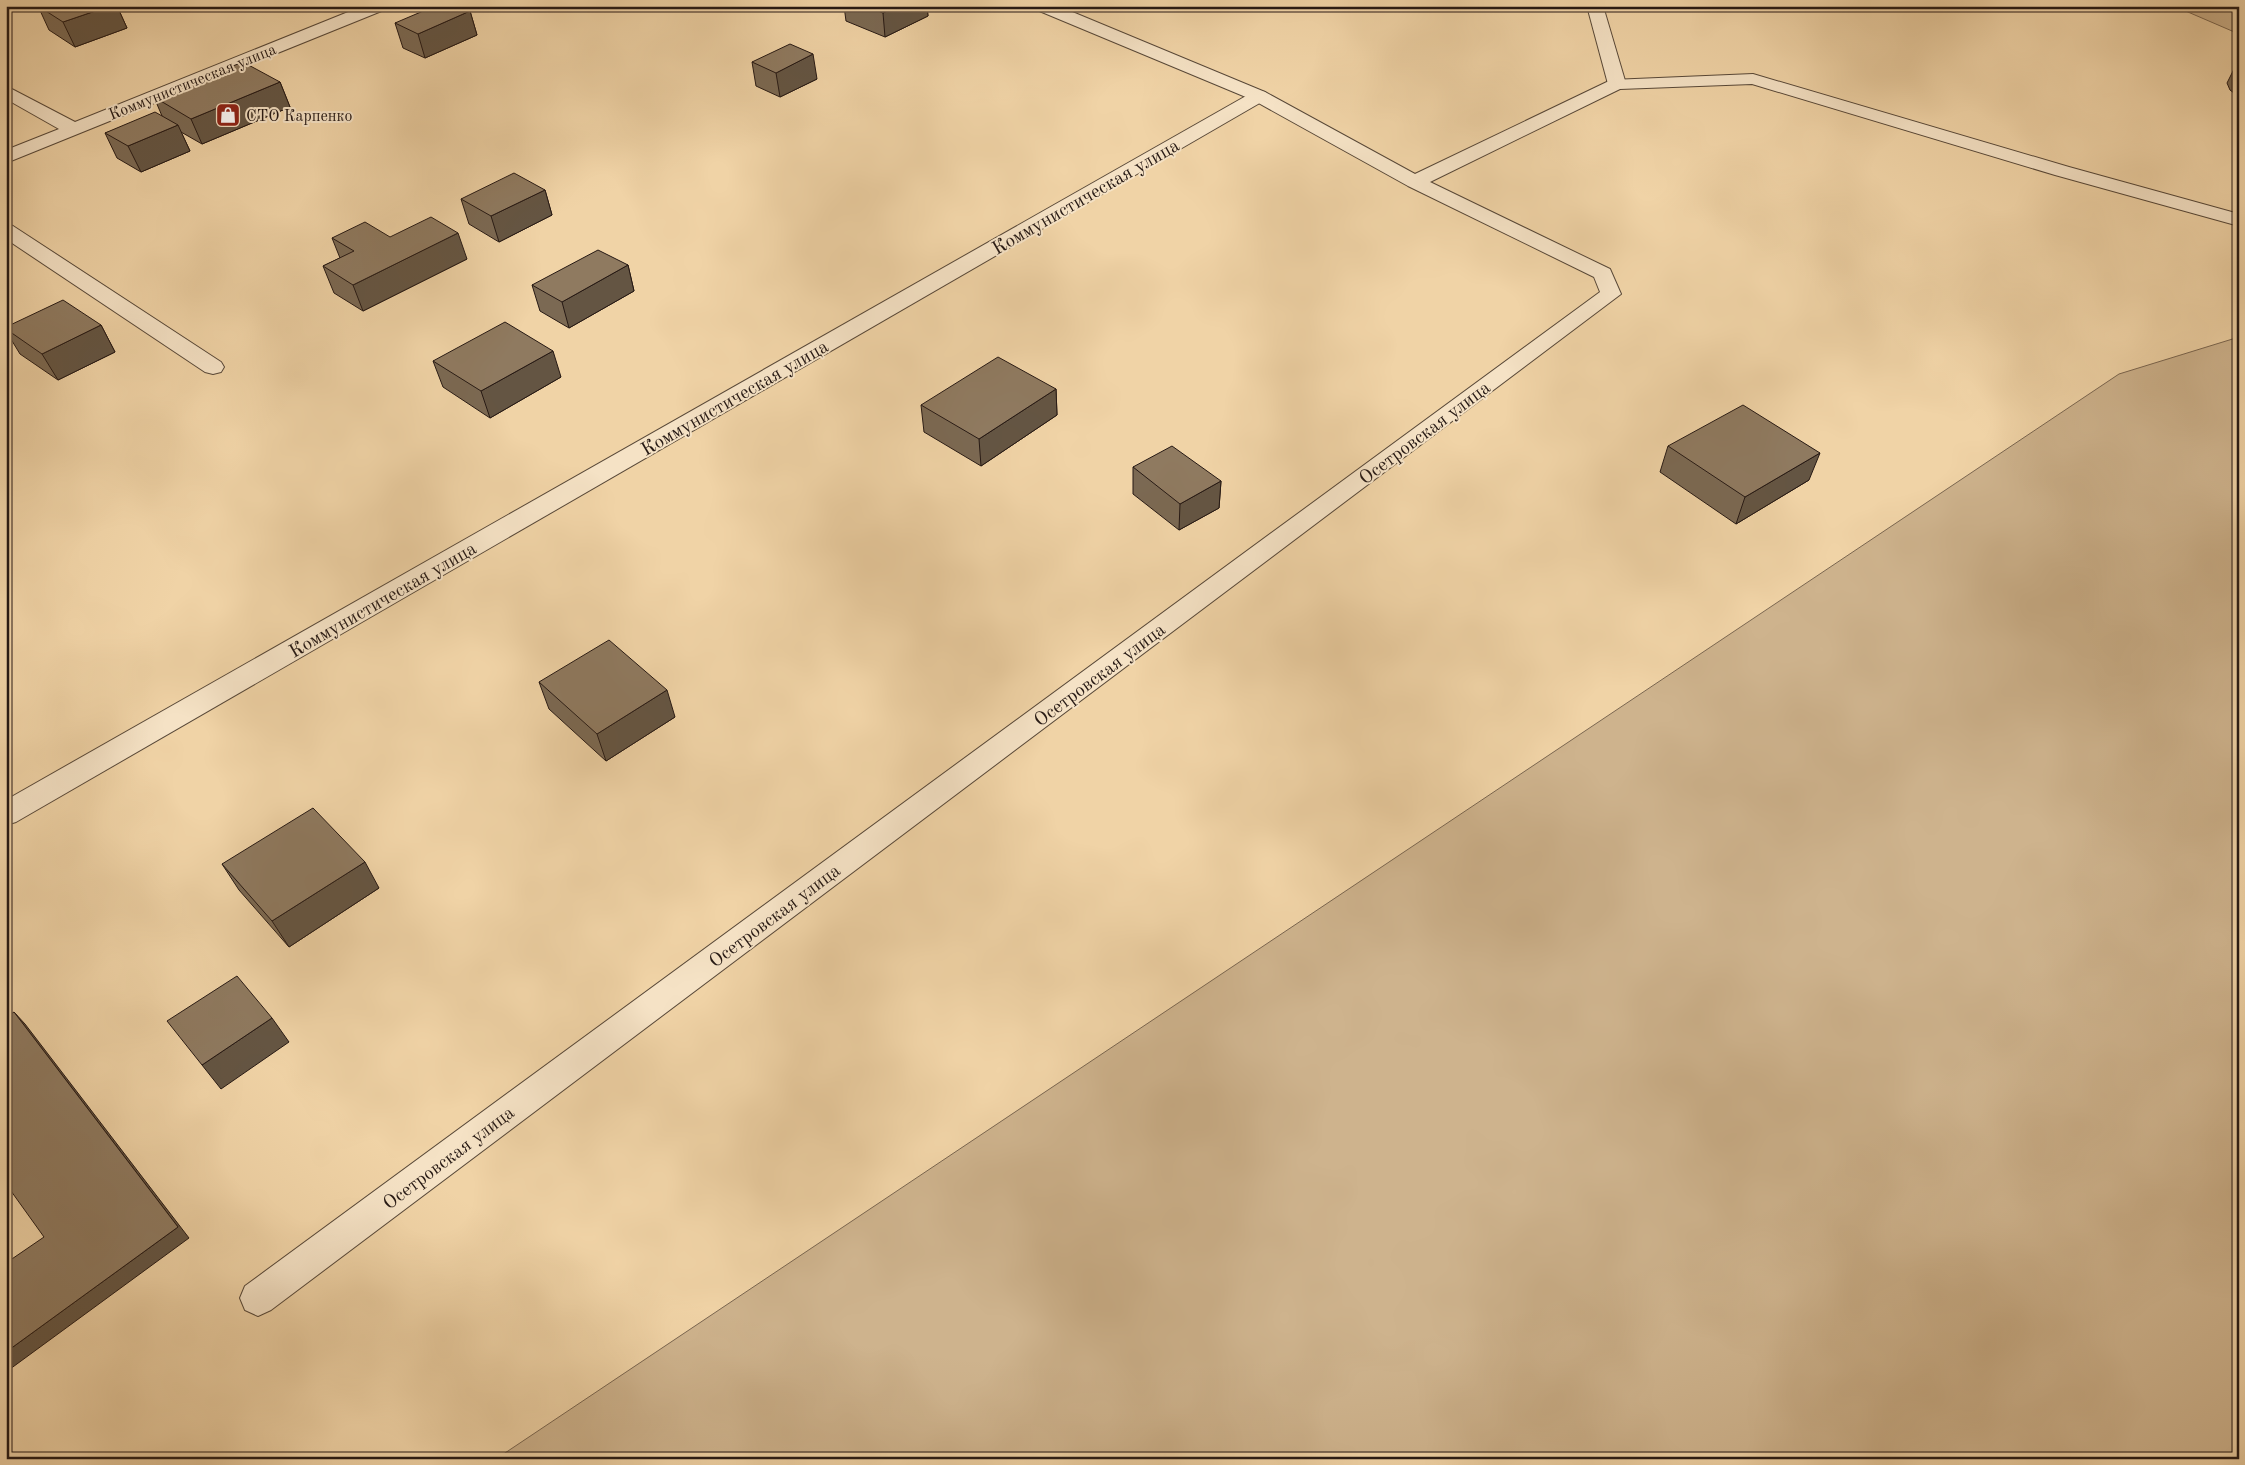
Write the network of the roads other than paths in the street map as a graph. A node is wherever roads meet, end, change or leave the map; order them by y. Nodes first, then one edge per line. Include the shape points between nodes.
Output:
1 (378, 6) edge
2 (1043, 6) edge
3 (1595, 6) edge
4 (1617, 84) junction
5 (6, 91) edge
6 (1259, 96) junction
7 (73, 129) junction
8 (6, 157) edge
9 (1416, 182) junction
10 (2239, 220) edge
11 (6, 230) edge
12 (213, 367) dead end
13 (6, 814) edge
14 (258, 1298) dead end

1 - 7 street, Коммунистическая улица
2 - 6 street
3 - 4 street
4 - 9 street
4 - 10 street via 1753,79
5 - 7 street
6 - 9 street, Осетровская улица
6 - 13 street, Коммунистическая улица
7 - 8 street, Коммунистическая улица
9 - 14 street, Осетровская улица via 1603,273 1611,294
11 - 12 street

